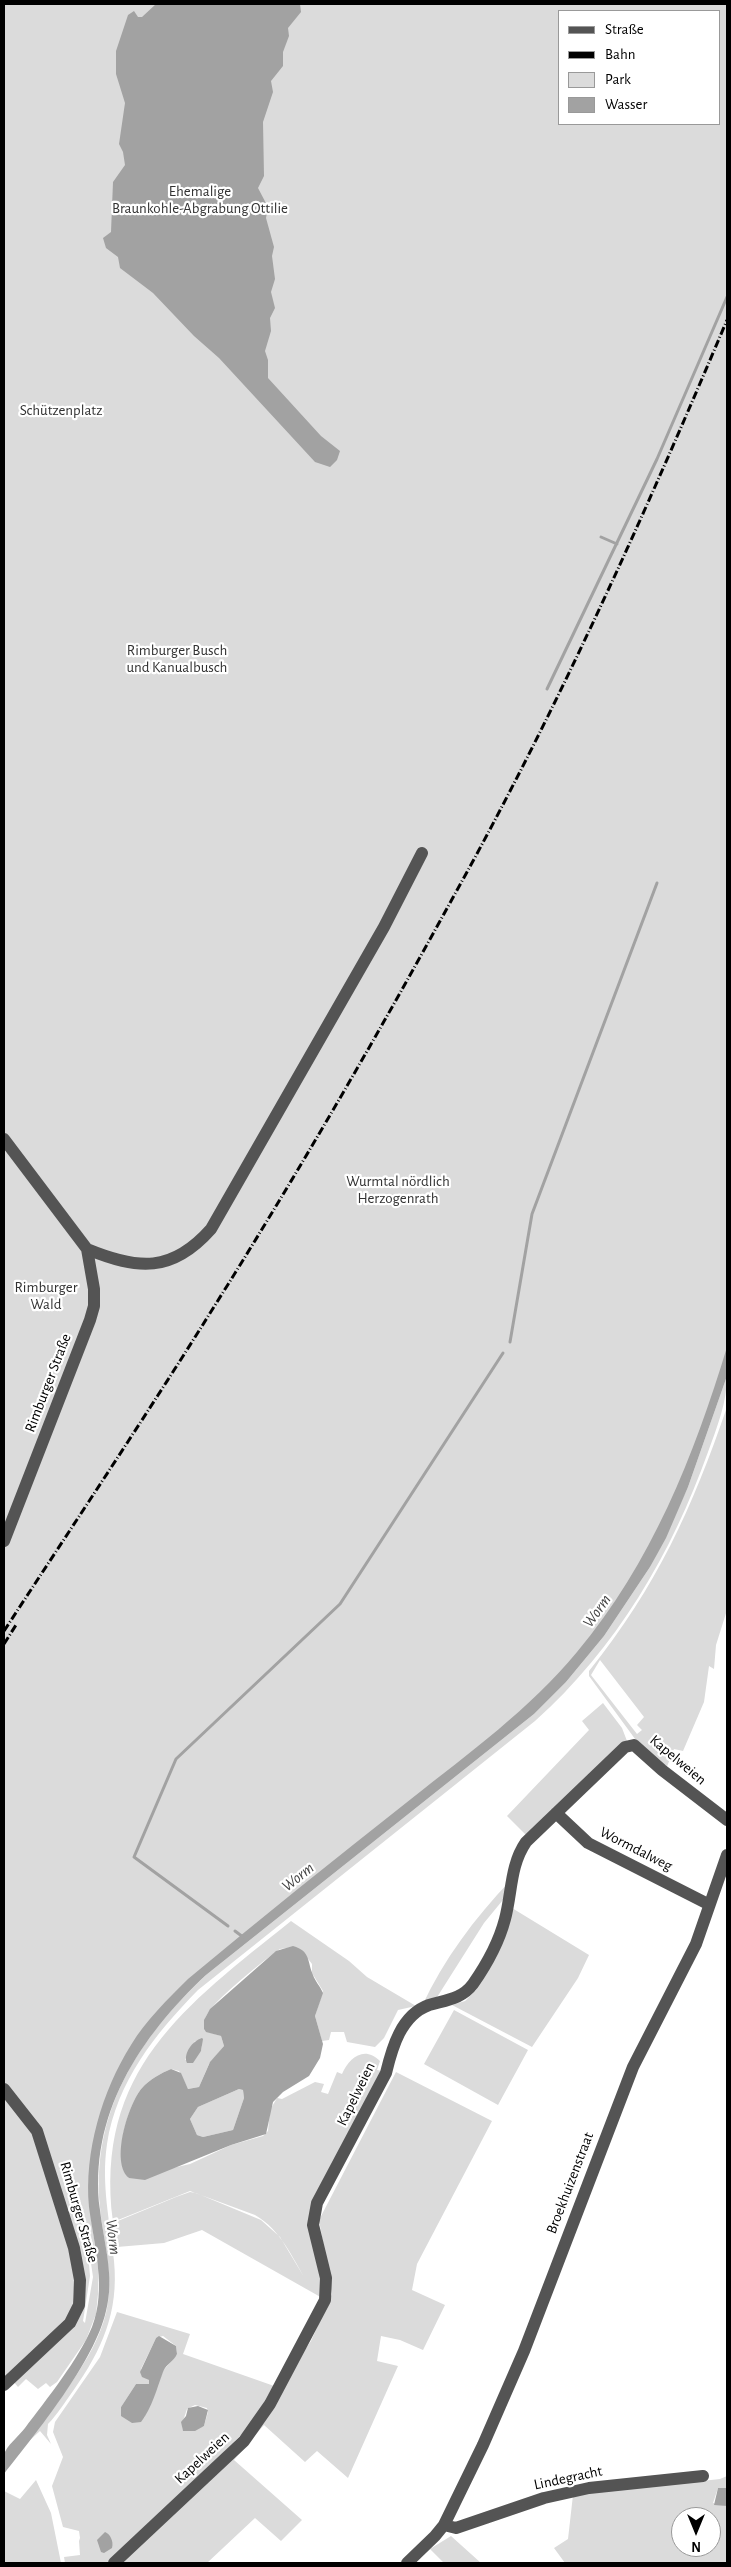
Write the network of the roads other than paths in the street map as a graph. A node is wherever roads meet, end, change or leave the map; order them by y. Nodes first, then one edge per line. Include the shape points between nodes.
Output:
1 (422, 853) dead end
2 (4, 1139) edge
3 (86, 1248) junction
4 (4, 1541) edge
5 (556, 1813) junction
6 (727, 1820) edge
7 (727, 1855) edge
8 (708, 1904) junction
9 (4, 2089) edge
10 (4, 2385) edge
11 (703, 2476) dead end
12 (444, 2524) junction
13 (114, 2563) edge
14 (407, 2563) edge

1 - 3 street via 384,927 211,1229 188,1252 163,1262 126,1262
2 - 3 street, Rimburger Straße
3 - 4 street, Rimburger Straße via 92,1269 94,1306
5 - 6 street, Kapelweien via 625,1747 634,1745
5 - 8 street, Wormdalweg via 588,1844
5 - 13 street, Kapelweien via 519,1851 499,1938 472,1986 457,1997 422,2009 403,2027 390,2052 386,2074 317,2203 314,2232 326,2278 325,2300 270,2404 244,2441
7 - 8 street, Broekhuizenstraat
8 - 12 street, Broekhuizenstraat via 692,1953 632,2067 524,2351
9 - 10 street, Rimburger Straße via 37,2131 74,2248 80,2280 79,2305 70,2323
11 - 12 street, Lindegracht via 589,2488 544,2498 456,2528
12 - 14 street, Broekhuizenstraat

